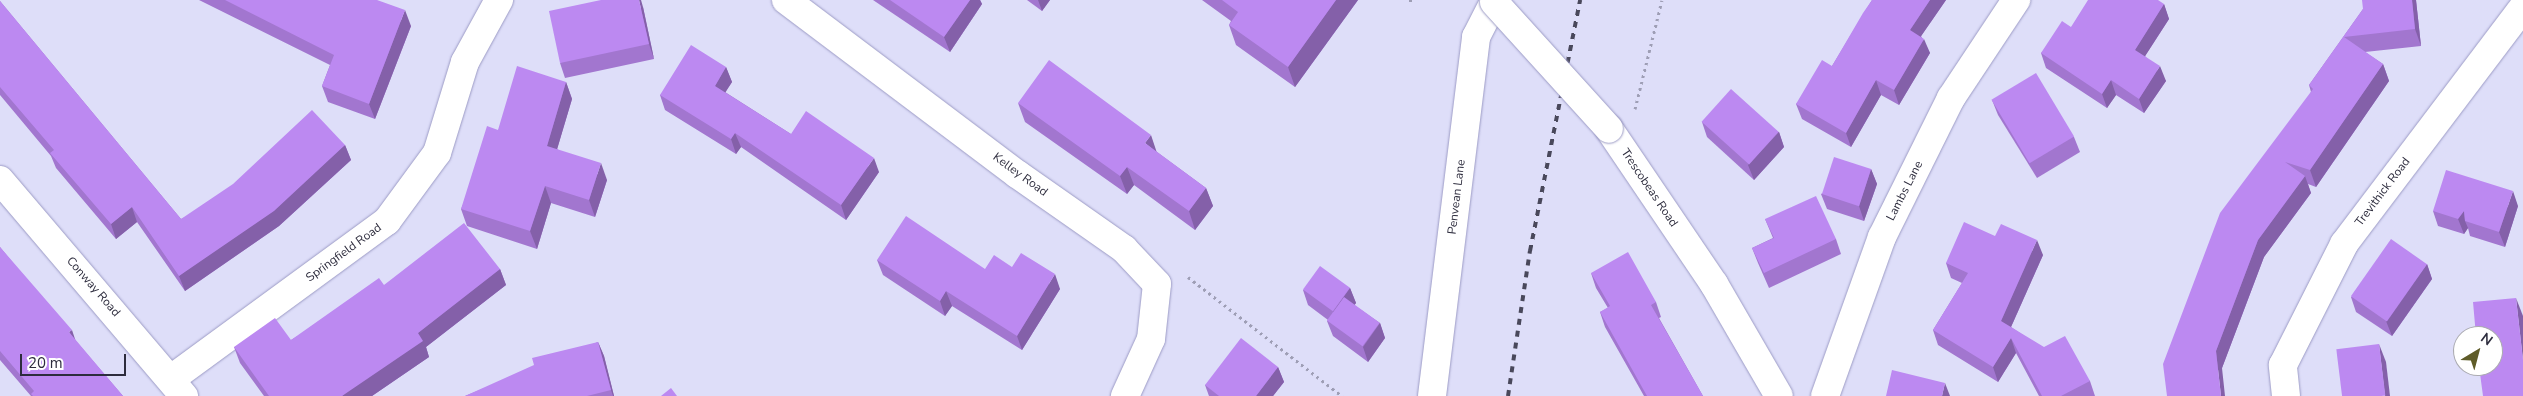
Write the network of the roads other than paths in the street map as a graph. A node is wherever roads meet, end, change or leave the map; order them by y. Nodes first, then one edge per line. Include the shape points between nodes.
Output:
1 (497, 0) edge
2 (786, 0) edge
3 (2016, 0) edge
4 (1493, 1) edge
5 (2523, 7) edge
6 (0, 180) edge
7 (178, 387) edge
8 (1125, 396) edge
9 (1432, 396) edge
10 (1780, 396) edge
11 (1824, 396) edge
12 (2286, 396) edge

1 - 7 street, Springfield Road via 465,62 437,153 387,221
2 - 8 street, Kelley Road via 1017,174 1124,248 1157,284 1151,339
3 - 11 street, Lambs Lane via 1951,98 1882,237
4 - 9 street, Penvean Lane via 1476,37
4 - 10 street, Trescobeas Road, bridge via 1609,129 1714,284
5 - 12 street, Trevithick Road via 2344,244 2283,365
6 - 7 street, Conway Road

